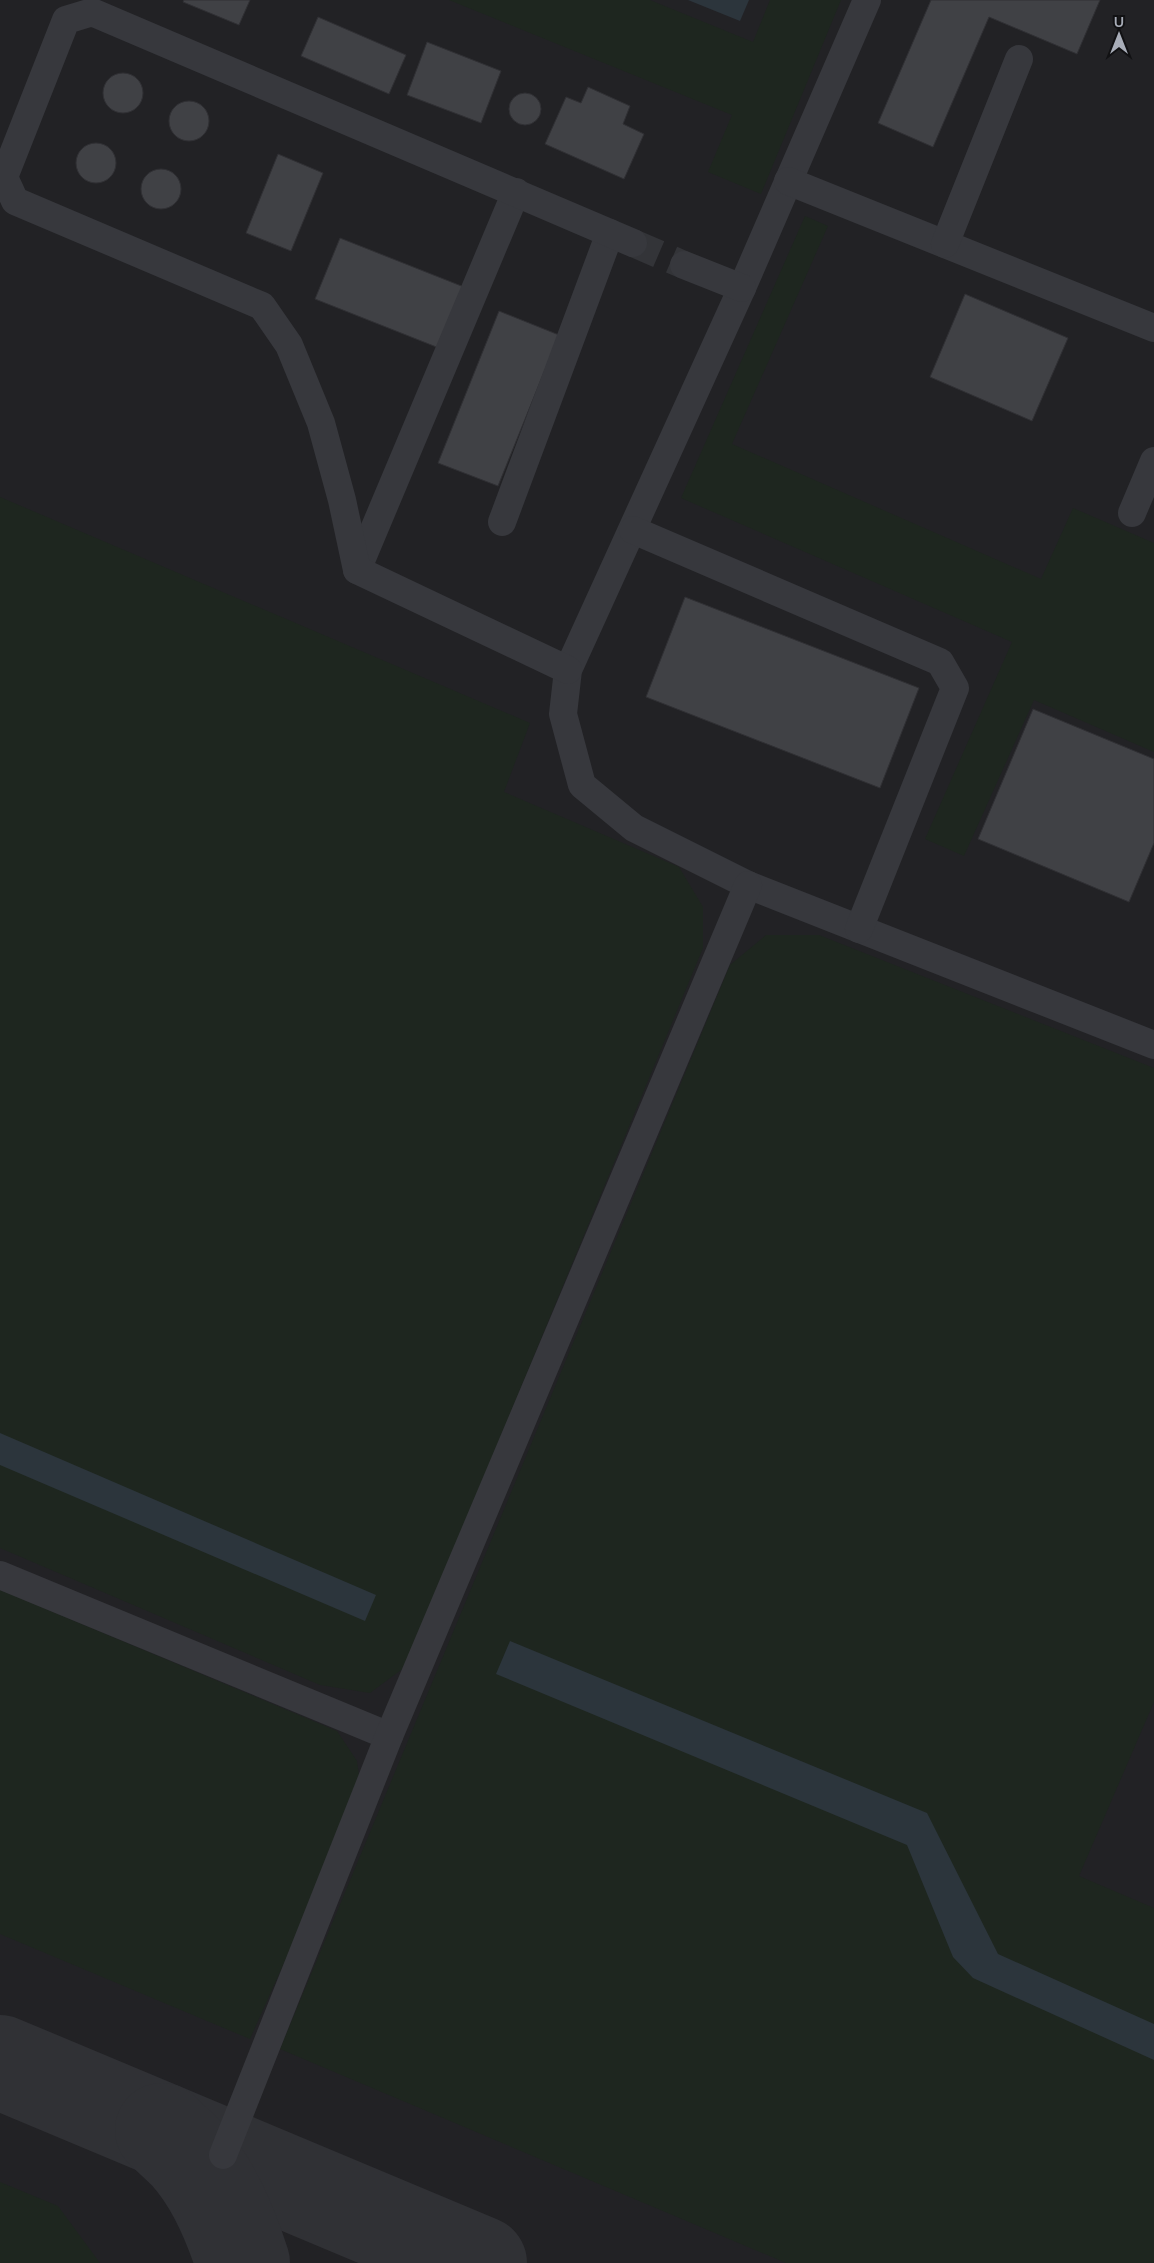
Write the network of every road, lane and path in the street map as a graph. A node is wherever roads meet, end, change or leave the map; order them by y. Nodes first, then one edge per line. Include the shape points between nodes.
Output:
1 (867, 0) edge
2 (1018, 59) dead end
3 (788, 181) junction
4 (516, 192) junction
5 (945, 244) junction
6 (684, 266) tunnel mouth
7 (742, 288) junction
8 (1154, 328) edge
9 (1154, 461) edge
10 (1132, 513) dead end
11 (502, 522) dead end
12 (633, 530) junction
13 (357, 570) junction
14 (568, 670) junction
15 (748, 885) junction
16 (859, 929) junction
17 (1154, 1045) edge
18 (0, 1575) edge
19 (389, 1736) junction
20 (223, 2156) dead end

1 - 3 lane
2 - 5 lane
3 - 5 lane
3 - 7 lane
4 - 11 lane via 621,238
4 - 13 lane
4 - 13 lane via 92,12 66,20 4,177 14,201 262,306 289,345 321,422
5 - 8 lane
6 - 7 lane
7 - 12 lane
9 - 10 lane
12 - 14 lane
12 - 16 lane via 940,662 955,688
13 - 14 lane
14 - 15 lane via 563,714 582,785 634,828
15 - 16 lane
15 - 19 lane
16 - 17 lane
18 - 19 lane
19 - 20 lane

